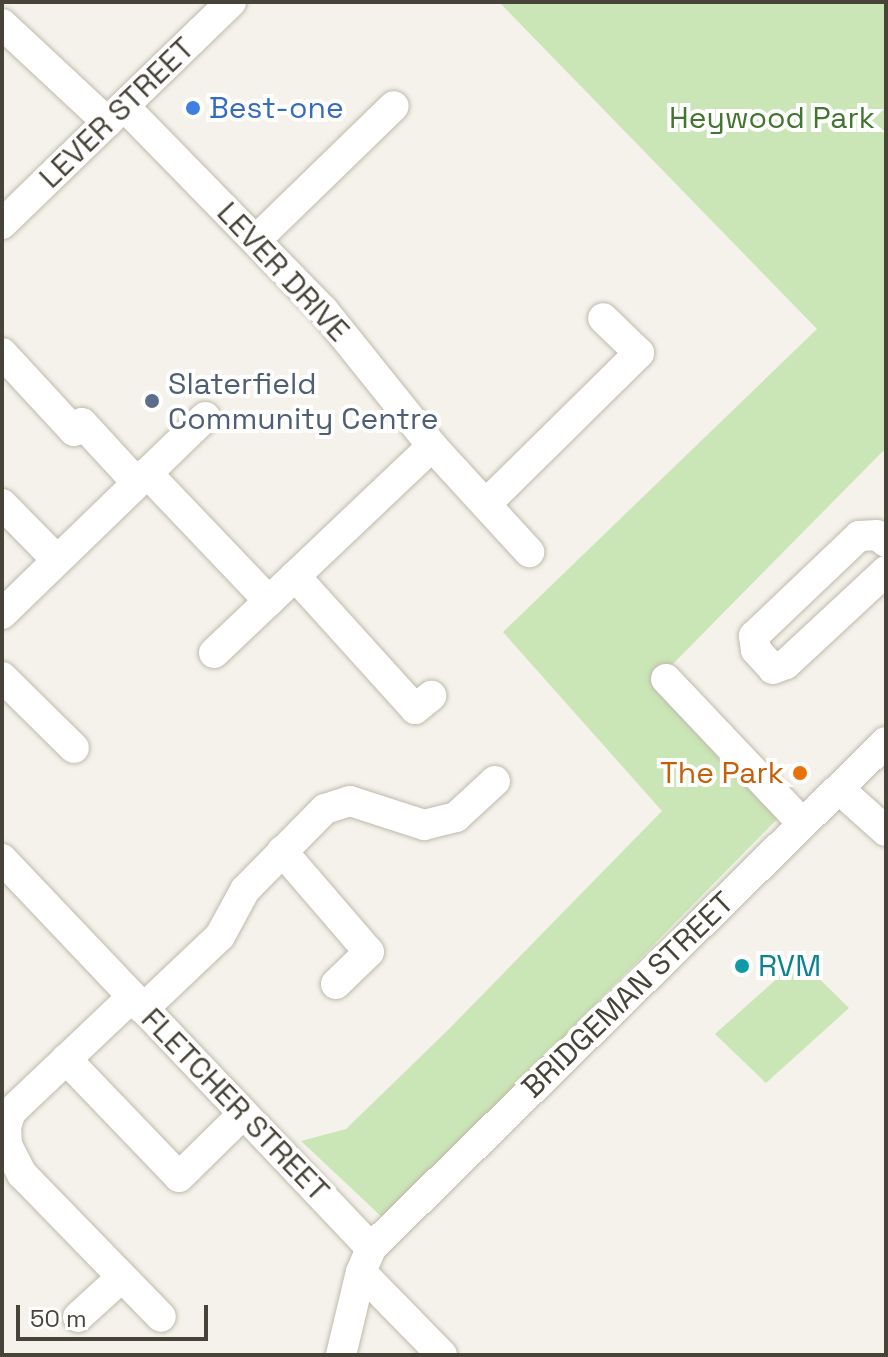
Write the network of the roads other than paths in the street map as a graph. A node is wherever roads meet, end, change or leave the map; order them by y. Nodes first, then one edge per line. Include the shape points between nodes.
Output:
1 (231, 2) edge
2 (2, 24) edge
3 (394, 106) dead end
4 (116, 114) junction
5 (2, 224) edge
6 (256, 240) junction
7 (603, 318) dead end
8 (2, 353) edge
9 (205, 417) dead end
10 (432, 446) junction
11 (142, 478) junction
12 (2, 504) edge
13 (486, 504) junction
14 (886, 542) edge
15 (529, 552) dead end
16 (57, 560) junction
17 (886, 571) edge
18 (295, 576) junction
19 (269, 601) junction
20 (2, 614) edge
21 (214, 653) dead end
22 (2, 677) edge
23 (666, 679) dead end
24 (431, 696) dead end
25 (886, 742) edge
26 (74, 748) dead end
27 (495, 781) dead end
28 (839, 789) junction
29 (803, 824) junction
30 (886, 831) edge
31 (282, 851) junction
32 (2, 859) edge
33 (336, 984) dead end
34 (138, 1003) junction
35 (66, 1059) junction
36 (242, 1115) junction
37 (366, 1260) junction
38 (122, 1277) junction
39 (78, 1317) dead end
40 (161, 1317) dead end
41 (341, 1355) edge
42 (442, 1355) edge

1 - 4 street, LEVER STREET
2 - 4 street, LEVER DRIVE
3 - 6 street
4 - 5 street, LEVER STREET
4 - 6 street, LEVER DRIVE
6 - 10 street, LEVER DRIVE via 324,311
7 - 13 street via 639,353
8 - 11 street via 74,431 82,423
9 - 11 street
10 - 13 street, LEVER DRIVE
10 - 18 street
11 - 16 street
11 - 19 street
12 - 16 street
13 - 15 street, LEVER DRIVE
14 - 17 street via 877,535 859,536 754,636 756,650 773,669 786,664
16 - 20 street
18 - 19 street
18 - 24 street via 415,709
19 - 21 street
22 - 26 street
23 - 29 street
25 - 28 street, BRIDGEMAN STREET
27 - 31 street via 456,817 424,825 350,801 336,803
28 - 29 street, BRIDGEMAN STREET
28 - 30 street
29 - 37 street, BRIDGEMAN STREET
31 - 33 street via 369,952
31 - 34 street via 245,890 220,936
32 - 34 street, FLETCHER STREET
34 - 35 street
34 - 36 street, FLETCHER STREET
35 - 36 street via 179,1177
35 - 38 street via 11,1112 7,1145 22,1174
36 - 37 street, FLETCHER STREET
37 - 41 street
37 - 42 street, FLETCHER STREET
38 - 39 street
38 - 40 street

